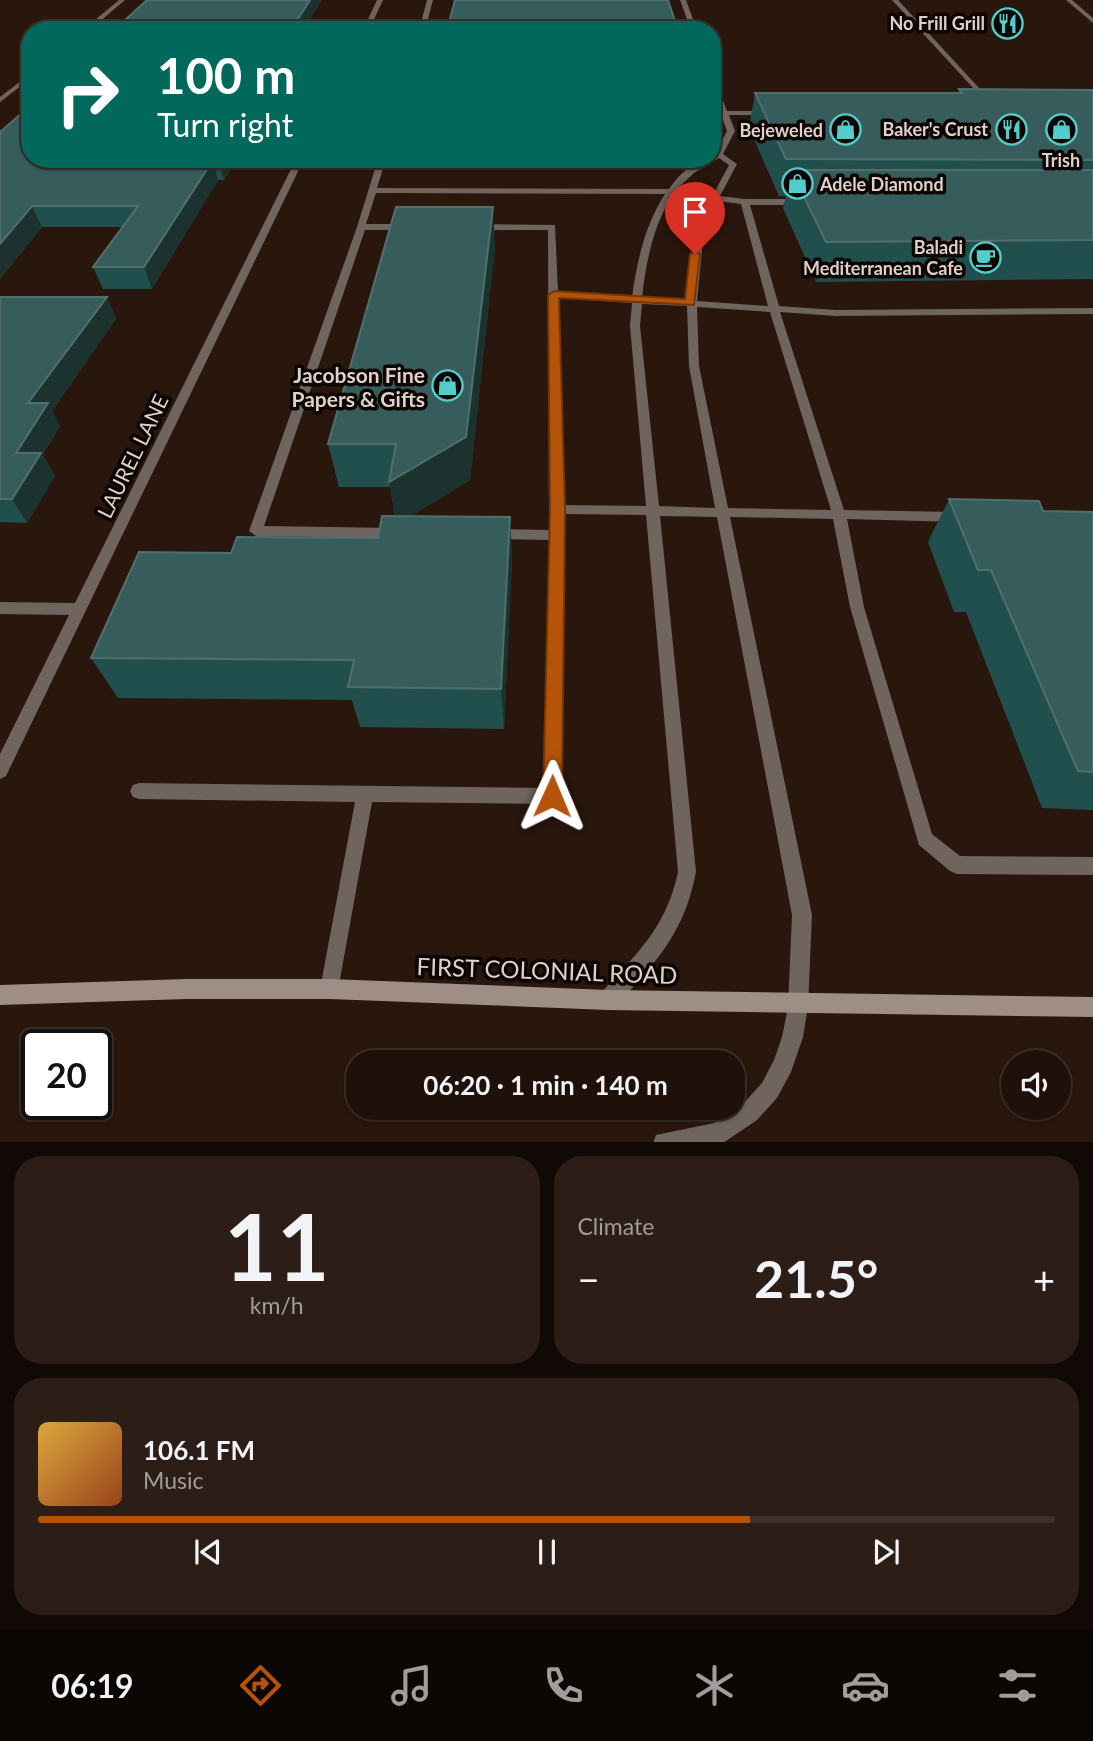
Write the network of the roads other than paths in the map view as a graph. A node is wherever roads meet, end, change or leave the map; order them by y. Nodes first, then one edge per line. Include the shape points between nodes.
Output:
1 (122, 0) edge
2 (380, 0) edge
3 (430, 0) edge
4 (684, 0) edge
5 (894, 0) edge
6 (1069, 0) edge
7 (97, 21) edge
8 (370, 21) edge
9 (424, 21) edge
10 (691, 21) edge
11 (1093, 21) edge
12 (21, 83) edge
13 (0, 100) edge
14 (721, 104) edge
15 (724, 113) junction
16 (779, 113) edge
17 (1000, 113) edge
18 (721, 146) edge
19 (721, 160) edge
20 (296, 168) edge
21 (379, 168) edge
22 (696, 168) edge
23 (372, 190) junction
24 (671, 192) junction
25 (715, 199) junction
26 (745, 202) junction
27 (815, 202) edge
28 (361, 227) junction
29 (416, 227) edge
30 (457, 227) edge
31 (554, 295) junction
32 (636, 300) junction
33 (690, 303) junction
34 (774, 308) junction
35 (1093, 311) edge
36 (557, 509) junction
37 (652, 510) junction
38 (725, 512) junction
39 (839, 514) junction
40 (970, 517) edge
41 (406, 533) edge
42 (474, 534) edge
43 (556, 535) junction
44 (0, 608) edge
45 (78, 609) junction
46 (0, 771) edge
47 (139, 791) dead end
48 (365, 794) junction
49 (1093, 866) edge
50 (330, 989) junction
51 (0, 995) edge
52 (608, 1000) junction
53 (801, 1003) junction
54 (1093, 1007) edge
55 (669, 1142) edge

1 - 7 street
2 - 8 street
3 - 9 street
4 - 10 street
5 - 17 street
6 - 11 street
12 - 13 street
14 - 15 street
15 - 16 street
15 - 18 street via 731,131
19 - 25 street via 733,164
20 - 45 street, LAUREL LANE
21 - 23 street
22 - 24 street
23 - 24 street
23 - 28 street
24 - 25 street
24 - 32 street via 650,236
25 - 26 street
25 - 33 street via 695,254
26 - 27 street
26 - 34 street
28 - 29 street
28 - 41 street via 256,531
30 - 31 street via 552,227
31 - 32 street
31 - 36 street
32 - 33 street
32 - 37 street
33 - 34 street
33 - 38 street via 694,366
34 - 35 street via 835,313
34 - 39 street
36 - 37 street
36 - 43 street
37 - 38 street
37 - 52 street via 687,872 682,903 670,930
38 - 39 street
38 - 53 street via 802,915
39 - 40 street
39 - 49 street via 857,607 925,839 957,865
42 - 43 street
43 - 48 street via 552,796
44 - 45 street
45 - 46 street, LAUREL LANE
47 - 48 street
48 - 50 street
50 - 51 main road, FIRST COLONIAL ROAD
50 - 52 main road, FIRST COLONIAL ROAD
52 - 53 main road, FIRST COLONIAL ROAD
53 - 54 main road, FIRST COLONIAL ROAD
53 - 55 street via 774,1087 754,1111 720,1132

